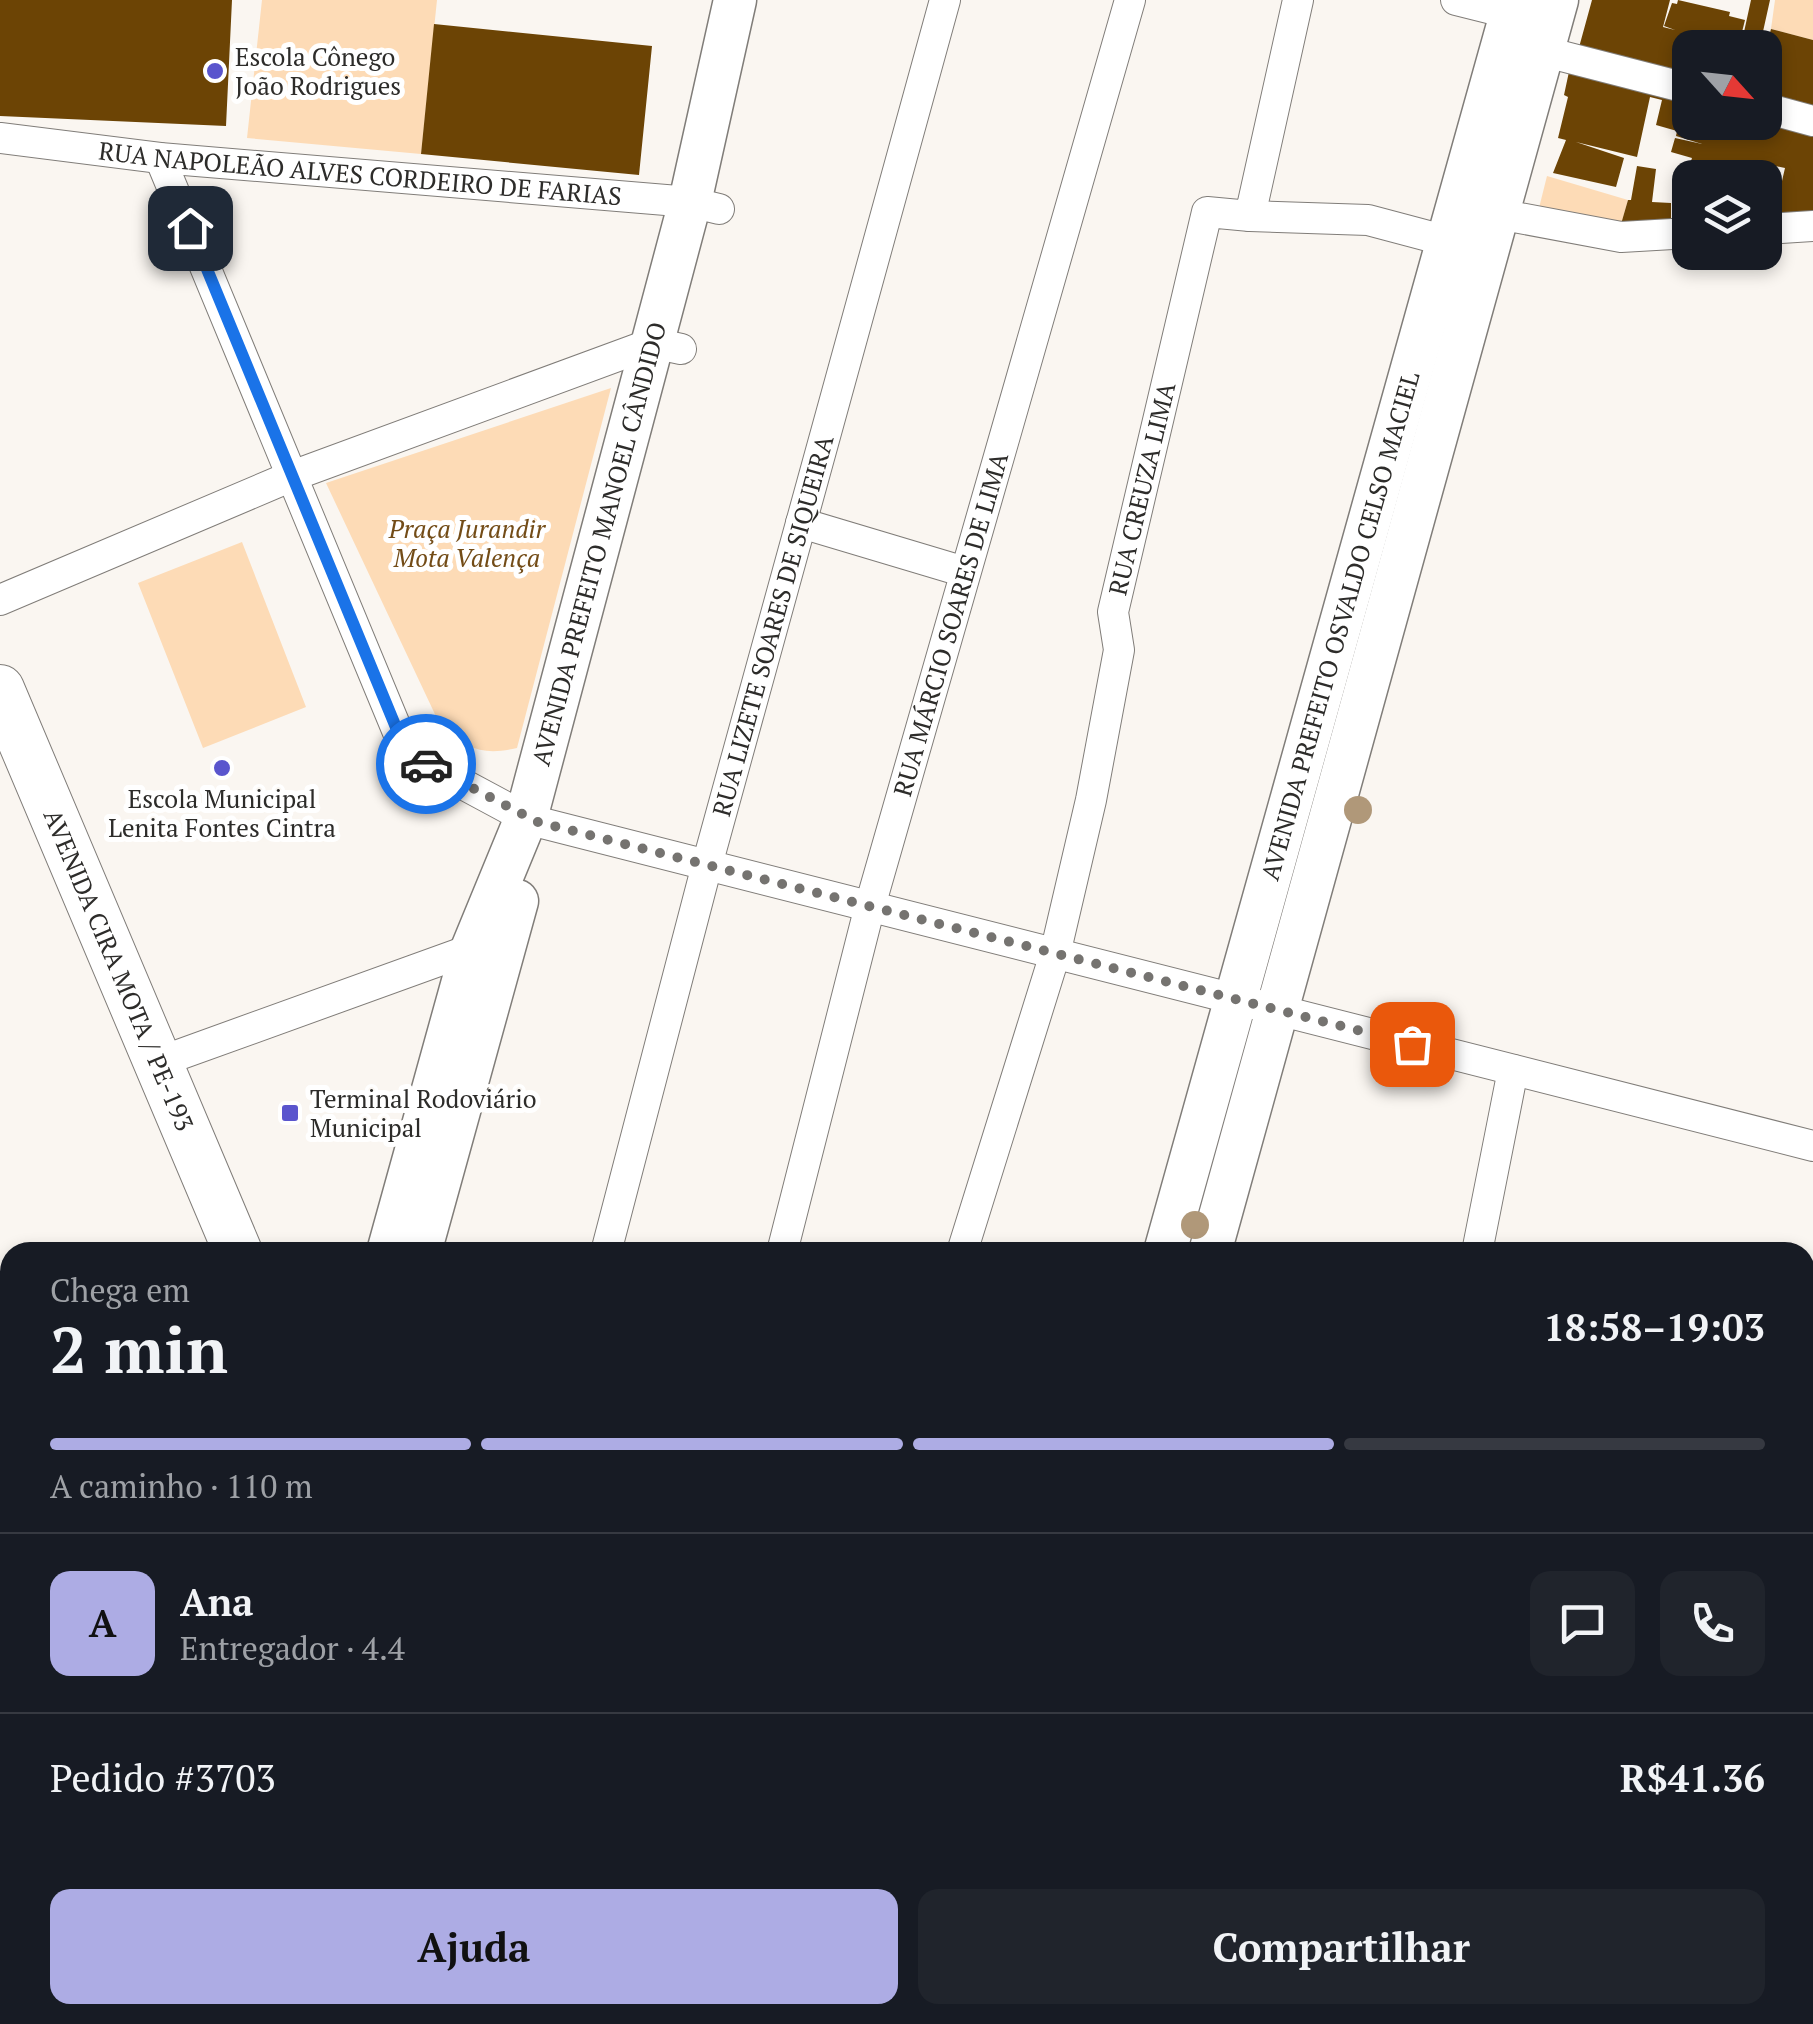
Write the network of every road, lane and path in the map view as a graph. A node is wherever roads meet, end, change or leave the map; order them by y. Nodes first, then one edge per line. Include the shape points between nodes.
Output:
1 (735, 0) edge
2 (765, 0) edge
3 (945, 0) edge
4 (1130, 0) edge
5 (1298, 0) edge
6 (1456, 0) edge
7 (1557, 0) edge
8 (1514, 7) edge
9 (1542, 51) junction
10 (1672, 84) edge
11 (1782, 113) edge
12 (1813, 121) edge
13 (0, 138) edge
14 (160, 158) junction
15 (704, 205) junction
16 (1498, 214) junction
17 (1250, 216) junction
18 (1813, 226) edge
19 (1782, 228) edge
20 (1672, 234) edge
21 (1447, 240) junction
22 (667, 346) junction
23 (292, 476) junction
24 (801, 523) junction
25 (965, 572) junction
26 (0, 600) edge
27 (0, 690) edge
28 (532, 820) junction
29 (708, 864) junction
30 (870, 906) junction
31 (472, 949) junction
32 (1056, 954) junction
33 (1236, 999) junction
34 (1277, 1009) junction
35 (160, 1062) junction
36 (1514, 1070) junction
37 (1813, 1146) edge
38 (234, 1242) edge
39 (391, 1242) edge
40 (423, 1242) edge
41 (609, 1242) edge
42 (785, 1242) edge
43 (965, 1242) edge
44 (1168, 1242) edge
45 (1213, 1242) edge
46 (1479, 1242) edge

1 - 15 street, AVENIDA PREFEITO MANOEL CÂNDIDO
2 - 15 street, AVENIDA PREFEITO MANOEL CÂNDIDO
3 - 24 street, RUA LIZETE SOARES DE SIQUEIRA
4 - 25 street, RUA MÁRCIO SOARES DE LIMA
5 - 17 street
6 - 8 street
7 - 9 street, AVENIDA PREFEITO OSVALDO CELSO MACIEL
8 - 21 street, AVENIDA PREFEITO OSVALDO CELSO MACIEL
9 - 10 street
9 - 16 street, AVENIDA PREFEITO OSVALDO CELSO MACIEL
11 - 12 street
13 - 14 street, RUA NAPOLEÃO ALVES CORDEIRO DE FARIAS
14 - 15 street, RUA NAPOLEÃO ALVES CORDEIRO DE FARIAS
14 - 23 street
15 - 22 street, AVENIDA PREFEITO MANOEL CÂNDIDO
16 - 20 street via 1620,237
16 - 34 street, AVENIDA PREFEITO OSVALDO CELSO MACIEL
17 - 21 street via 1368,220
17 - 32 street, RUA CREUZA LIMA via 1207,212 1112,612 1119,650
18 - 19 street
21 - 33 street, AVENIDA PREFEITO OSVALDO CELSO MACIEL
22 - 23 street
22 - 28 street, AVENIDA PREFEITO MANOEL CÂNDIDO
23 - 26 street
23 - 28 street via 407,754
24 - 25 street
24 - 29 street, RUA LIZETE SOARES DE SIQUEIRA
25 - 30 street, RUA MÁRCIO SOARES DE LIMA
27 - 35 main road, AVENIDA CIRA MOTA / PE-193
28 - 29 street
28 - 31 street, AVENIDA PREFEITO MANOEL CÂNDIDO
28 - 40 street, AVENIDA PREFEITO MANOEL CÂNDIDO
29 - 30 street
29 - 41 street, RUA LIZETE SOARES DE SIQUEIRA
30 - 32 street
30 - 42 street, RUA MÁRCIO SOARES DE LIMA
31 - 35 street
31 - 39 street, AVENIDA PREFEITO MANOEL CÂNDIDO
32 - 33 street
32 - 43 street, RUA CREUZA LIMA
33 - 34 street
33 - 44 street, AVENIDA PREFEITO OSVALDO CELSO MACIEL
34 - 36 street
34 - 45 street, AVENIDA PREFEITO OSVALDO CELSO MACIEL
35 - 38 main road, AVENIDA CIRA MOTA / PE-193
36 - 37 street
36 - 46 street

